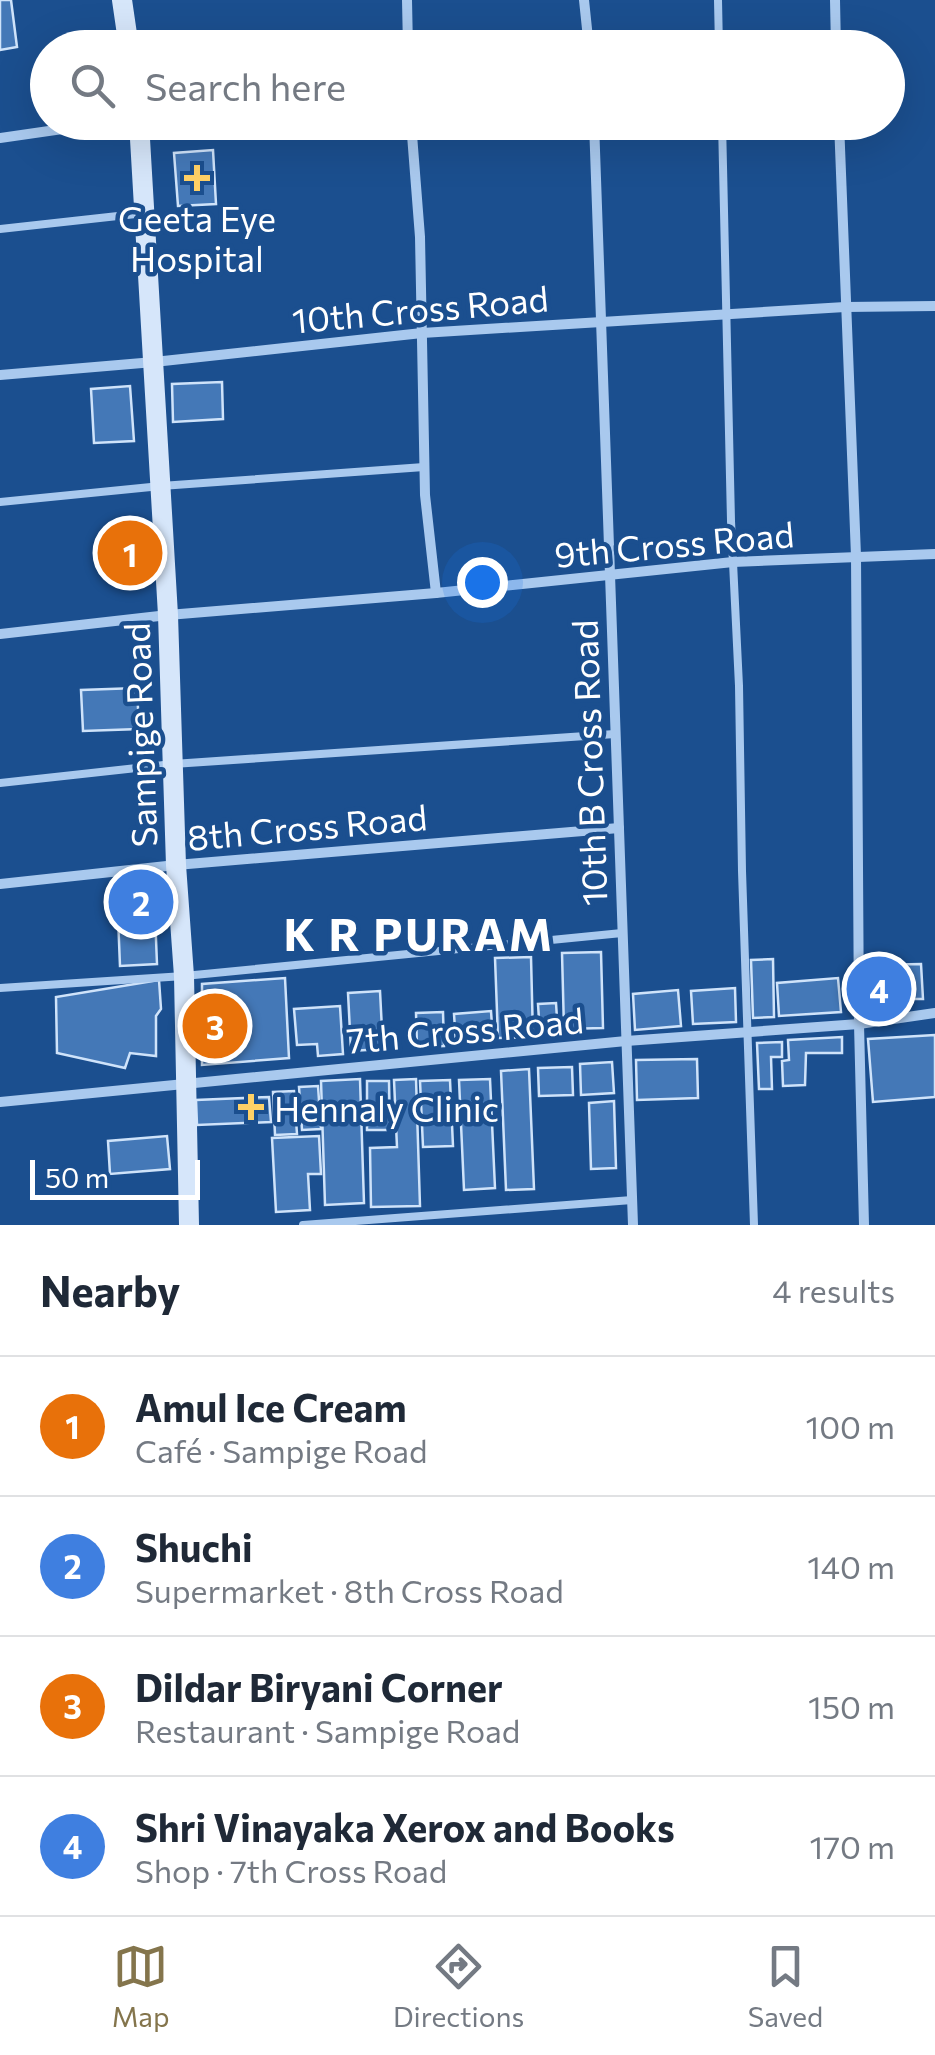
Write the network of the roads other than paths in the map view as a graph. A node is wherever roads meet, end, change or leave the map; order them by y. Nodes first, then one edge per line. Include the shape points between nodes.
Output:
1 (122, 0) edge
2 (407, 0) edge
3 (584, 0) edge
4 (718, 0) edge
5 (835, 0) edge
6 (126, 30) edge
7 (408, 30) edge
8 (586, 30) edge
9 (719, 30) edge
10 (836, 30) edge
11 (30, 134) edge
12 (0, 138) edge
13 (140, 140) edge
14 (412, 140) edge
15 (595, 140) edge
16 (723, 140) edge
17 (840, 140) edge
18 (146, 212) junction
19 (0, 229) edge
20 (935, 306) edge
21 (845, 307) junction
22 (728, 314) junction
23 (600, 320) junction
24 (422, 333) junction
25 (154, 362) junction
26 (0, 374) edge
27 (424, 467) junction
28 (161, 486) junction
29 (0, 502) edge
30 (935, 554) edge
31 (856, 556) junction
32 (734, 562) junction
33 (609, 574) junction
34 (436, 594) junction
35 (168, 615) junction
36 (0, 634) edge
37 (615, 734) junction
38 (174, 764) junction
39 (0, 783) edge
40 (619, 828) junction
41 (176, 864) junction
42 (0, 884) edge
43 (622, 933) junction
44 (184, 976) junction
45 (0, 988) edge
46 (935, 1013) edge
47 (859, 1024) junction
48 (749, 1032) junction
49 (626, 1041) junction
50 (187, 1083) junction
51 (0, 1102) edge
52 (632, 1200) junction
53 (189, 1225) edge
54 (303, 1225) edge
55 (633, 1225) edge
56 (754, 1225) edge
57 (864, 1225) edge

1 - 6 street
2 - 7 street
3 - 8 street
4 - 9 lane
5 - 10 street
11 - 12 street
13 - 18 street, Sampige Road
14 - 24 street
15 - 23 street, 10th B Cross Road
16 - 22 lane
17 - 21 street
18 - 19 lane
18 - 25 street, Sampige Road
20 - 21 street, 10th Cross Road
21 - 22 street, 10th Cross Road
21 - 31 street
22 - 23 street, 10th Cross Road
22 - 32 lane
23 - 24 street, 10th Cross Road
23 - 33 street, 10th B Cross Road
24 - 25 street, 10th Cross Road
24 - 27 street
25 - 26 street, 10th Cross Road
25 - 28 street, Sampige Road
27 - 28 lane
27 - 34 street
28 - 29 lane
28 - 35 street, Sampige Road
30 - 31 street, 9th Cross Road
31 - 32 street, 9th Cross Road
31 - 47 street
32 - 33 street, 9th Cross Road
32 - 48 lane
33 - 34 street, 9th Cross Road
33 - 37 street, 10th B Cross Road
34 - 35 street, 9th Cross Road
35 - 36 street, 9th Cross Road
35 - 38 street, Sampige Road
37 - 38 lane
37 - 40 street, 10th B Cross Road
38 - 39 lane
38 - 41 street, Sampige Road
40 - 41 street, 8th Cross Road
40 - 43 street, 10th B Cross Road
41 - 42 street, 8th Cross Road
41 - 44 street, Sampige Road
43 - 44 lane
43 - 49 street, 10th B Cross Road
44 - 45 lane
44 - 50 street, Sampige Road
46 - 47 street, 7th Cross Road
47 - 48 street, 7th Cross Road
47 - 57 street
48 - 49 street, 7th Cross Road
48 - 56 lane
49 - 50 street, 7th Cross Road
49 - 52 street, 10th B Cross Road
50 - 51 street, 7th Cross Road
50 - 53 street, Sampige Road
52 - 54 lane
52 - 55 street, 10th B Cross Road

